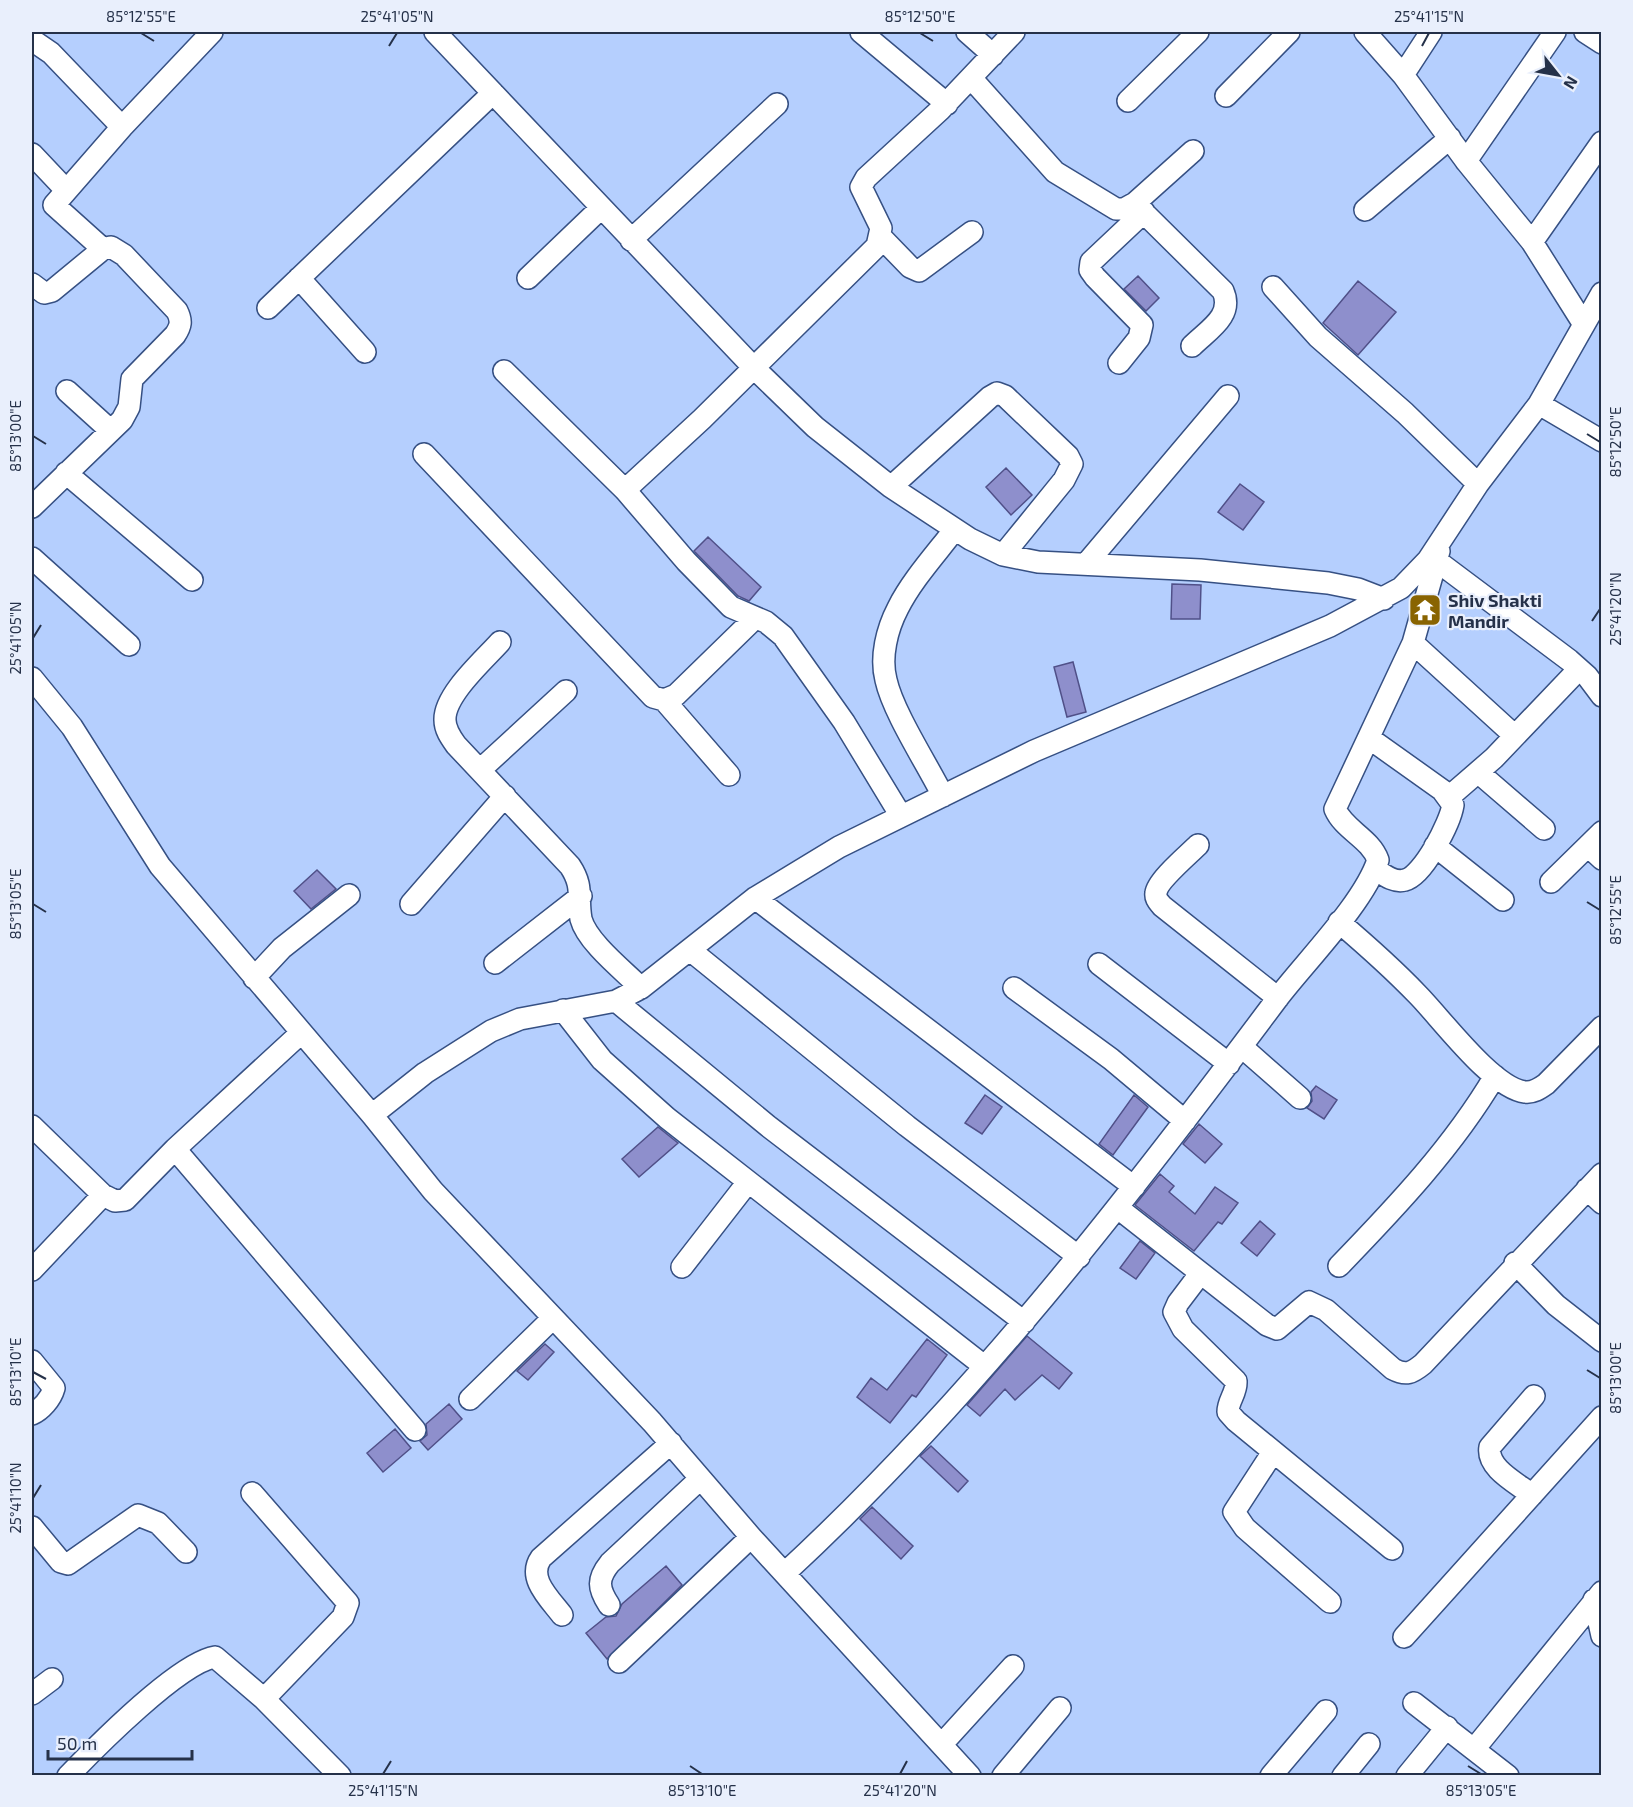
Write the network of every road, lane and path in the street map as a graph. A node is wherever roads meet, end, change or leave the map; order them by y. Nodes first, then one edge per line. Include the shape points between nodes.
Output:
1 (212, 32) edge
2 (435, 32) edge
3 (861, 32) edge
4 (967, 32) edge
5 (1014, 32) edge
6 (1198, 32) edge
7 (1289, 32) edge
8 (1365, 32) edge
9 (1431, 32) edge
10 (1555, 32) edge
11 (1585, 32) edge
12 (32, 40) edge
13 (1602, 43) edge
14 (993, 55) junction
15 (1403, 75) junction
16 (971, 78) junction
17 (493, 93) junction
18 (1226, 96) dead end
19 (1128, 100) dead end
20 (777, 104) dead end
21 (947, 104) junction
22 (122, 127) junction
23 (1450, 138) junction
24 (1602, 142) edge
25 (1192, 151) dead end
26 (32, 154) edge
27 (1466, 161) junction
28 (66, 190) junction
29 (601, 208) junction
30 (1140, 208) junction
31 (1365, 210) dead end
32 (972, 232) dead end
33 (881, 237) junction
34 (631, 240) junction
35 (1532, 242) junction
36 (103, 249) junction
37 (299, 278) junction
38 (528, 278) dead end
39 (32, 284) edge
40 (1273, 288) dead end
41 (1602, 293) edge
42 (268, 308) dead end
43 (1583, 323) junction
44 (1192, 346) dead end
45 (365, 352) dead end
46 (1119, 363) dead end
47 (754, 368) junction
48 (504, 371) dead end
49 (67, 391) dead end
50 (1228, 396) dead end
51 (1539, 404) junction
52 (110, 430) junction
53 (1602, 441) edge
54 (424, 454) dead end
55 (66, 473) junction
56 (1478, 484) junction
57 (891, 487) junction
58 (625, 490) junction
59 (32, 507) edge
60 (955, 529) junction
61 (1442, 539) junction
62 (1003, 555) junction
63 (32, 558) edge
64 (1437, 561) junction
65 (1086, 564) junction
66 (192, 580) dead end
67 (1384, 599) junction
68 (755, 618) junction
69 (500, 642) dead end
70 (1413, 643) junction
71 (129, 645) dead end
72 (1579, 669) junction
73 (32, 678) edge
74 (566, 691) dead end
75 (1602, 696) edge
76 (664, 700) junction
77 (1515, 736) junction
78 (1369, 738) junction
79 (480, 770) junction
80 (1479, 773) junction
81 (729, 776) dead end
82 (505, 796) junction
83 (943, 796) junction
84 (1449, 797) junction
85 (901, 816) junction
86 (1544, 829) dead end
87 (1198, 845) dead end
88 (1435, 846) junction
89 (1597, 846) edge
90 (1375, 869) junction
91 (1551, 882) dead end
92 (350, 895) dead end
93 (581, 896) junction
94 (755, 898) junction
95 (1503, 900) dead end
96 (411, 903) dead end
97 (1340, 922) junction
98 (690, 950) junction
99 (495, 963) dead end
100 (1100, 964) dead end
101 (254, 978) junction
102 (641, 988) junction
103 (1014, 988) dead end
104 (1278, 998) junction
105 (616, 1001) junction
106 (563, 1010) junction
107 (1602, 1027) edge
108 (302, 1033) junction
109 (1242, 1047) junction
110 (1229, 1064) junction
111 (1494, 1076) junction
112 (1300, 1098) dead end
113 (372, 1115) junction
114 (1185, 1121) junction
115 (32, 1126) edge
116 (176, 1149) junction
117 (1602, 1174) edge
118 (748, 1182) junction
119 (1134, 1187) junction
120 (103, 1196) junction
121 (1594, 1196) edge
122 (1118, 1208) junction
123 (1079, 1257) junction
124 (1515, 1263) junction
125 (1339, 1266) dead end
126 (682, 1267) dead end
127 (32, 1270) edge
128 (1200, 1274) junction
129 (553, 1318) junction
130 (1024, 1322) junction
131 (1602, 1341) edge
132 (32, 1361) edge
133 (984, 1366) junction
134 (1534, 1396) dead end
135 (470, 1399) dead end
136 (32, 1414) edge
137 (1602, 1417) edge
138 (415, 1430) dead end
139 (671, 1443) junction
140 (1273, 1452) junction
141 (700, 1479) junction
142 (252, 1493) dead end
143 (1532, 1495) junction
144 (32, 1527) edge
145 (751, 1537) junction
146 (1392, 1549) dead end
147 (186, 1552) dead end
148 (785, 1573) junction
149 (1598, 1596) edge
150 (1330, 1602) dead end
151 (609, 1605) dead end
152 (562, 1615) dead end
153 (1602, 1636) edge
154 (1404, 1637) dead end
155 (619, 1662) dead end
156 (1013, 1666) dead end
157 (52, 1679) dead end
158 (32, 1694) edge
159 (264, 1699) junction
160 (1414, 1703) dead end
161 (1060, 1708) dead end
162 (1326, 1710) dead end
163 (1447, 1727) junction
164 (942, 1744) junction
165 (1369, 1744) dead end
166 (1475, 1748) junction
167 (80, 1772) edge
168 (340, 1776) edge
169 (970, 1776) edge
170 (1003, 1776) edge
171 (1270, 1776) edge
172 (1343, 1776) edge
173 (1407, 1776) edge
174 (1508, 1776) edge

1 - 22 street
2 - 17 street
3 - 21 street
4 - 14 street
5 - 14 street
6 - 19 street
7 - 18 street
8 - 15 street
9 - 15 street
10 - 27 street
11 - 13 street
12 - 22 street via 51,53
14 - 16 street
15 - 23 street
16 - 21 street
16 - 30 street via 1055,172 1116,209
17 - 29 street
17 - 37 street
20 - 34 street
21 - 33 street via 866,178 861,187 881,228
22 - 28 street
23 - 27 street
23 - 31 street
24 - 35 street
25 - 30 street
26 - 28 street
27 - 35 street
28 - 36 street via 54,205
29 - 34 street
29 - 38 street
30 - 44 street via 1226,299 1222,317
30 - 46 street via 1090,262 1095,277 1142,325 1139,338
32 - 33 street via 920,271 910,267
33 - 47 street via 877,246
34 - 47 street
35 - 43 street
36 - 39 street via 52,291 44,292
36 - 52 street via 111,247 124,255 181,319 175,336 132,379 126,414
37 - 42 street
37 - 45 street
40 - 56 street via 1318,337
41 - 43 street
43 - 51 street
47 - 57 street via 815,426
47 - 58 street
48 - 58 street
49 - 52 street
50 - 65 street
51 - 53 street
51 - 56 street
52 - 55 street
54 - 76 street via 643,687 653,697
55 - 59 street
55 - 66 street
56 - 61 street
57 - 60 street
57 - 62 street via 990,397 997,393 1005,396 1072,464 1064,480
58 - 68 street via 731,607
60 - 62 street
60 - 83 street via 899,606 884,657 885,679 892,698
61 - 64 street
61 - 67 street via 1416,575
62 - 65 street
63 - 71 street
64 - 70 street
64 - 72 street
65 - 67 street via 1328,583
67 - 83 street via 1330,626 1034,752
68 - 76 street via 699,675
68 - 85 street via 783,636 844,722
69 - 79 street via 451,700 444,719 456,746
70 - 77 street
70 - 78 street
72 - 75 street
72 - 77 street
73 - 101 street via 72,727 160,866
74 - 79 street
76 - 81 street
77 - 80 street
78 - 84 street
78 - 90 street via 1335,809 1339,818 1374,850 1378,860
79 - 82 street
80 - 84 street
80 - 86 street
82 - 93 street via 570,866 579,879
82 - 96 street
83 - 85 street
84 - 88 street via 1453,805 1451,818
85 - 94 street via 839,847
87 - 104 street via 1161,883 1156,898
88 - 90 street via 1407,880 1390,878
88 - 95 street
89 - 91 street
90 - 97 street
92 - 101 street via 282,948
93 - 99 street
93 - 102 street via 585,930
94 - 98 street
94 - 119 street
97 - 104 street
97 - 111 street via 1398,974
98 - 102 street
98 - 123 street via 907,1126
100 - 110 street
101 - 108 street
102 - 105 street
103 - 114 street via 1111,1059
104 - 109 street
105 - 106 street
105 - 130 street via 768,1126
106 - 113 street via 520,1019 491,1031 425,1073
106 - 118 street via 602,1060
107 - 111 street via 1535,1091 1524,1092
108 - 113 street
108 - 116 street
109 - 110 street
109 - 112 street
110 - 114 street
111 - 125 street via 1469,1117 1408,1193
113 - 129 street via 433,1191
114 - 119 street
115 - 120 street
116 - 120 street via 125,1200
116 - 138 street
117 - 121 street
118 - 126 street
118 - 133 street
119 - 122 street
120 - 127 street
121 - 124 street
122 - 123 street
122 - 128 street
123 - 130 street
124 - 128 street via 1423,1364 1413,1373 1403,1374 1319,1305 1309,1302 1302,1306 1277,1329
124 - 131 street via 1563,1311
128 - 140 street via 1178,1303 1174,1312 1177,1321 1236,1381 1228,1412
129 - 135 street
129 - 139 street
130 - 133 street
132 - 136 street via 54,1388
133 - 148 street via 863,1500
134 - 143 street via 1490,1447 1489,1455 1493,1464
137 - 143 street
139 - 141 street
139 - 152 street via 535,1566 540,1586
140 - 146 street
140 - 150 street via 1234,1512 1237,1519
141 - 145 street
141 - 151 street via 602,1573 600,1592
142 - 159 street via 348,1603 343,1617
143 - 154 street
144 - 147 street via 61,1562 68,1564 138,1515 158,1523
145 - 148 street
145 - 155 street
148 - 164 street
149 - 153 street
149 - 166 street
156 - 164 street
157 - 158 street
159 - 167 street via 215,1657 203,1659 130,1716
159 - 168 street
160 - 163 street
161 - 170 street
162 - 171 street
163 - 166 street
163 - 173 street
164 - 169 street
165 - 172 street
166 - 174 street

